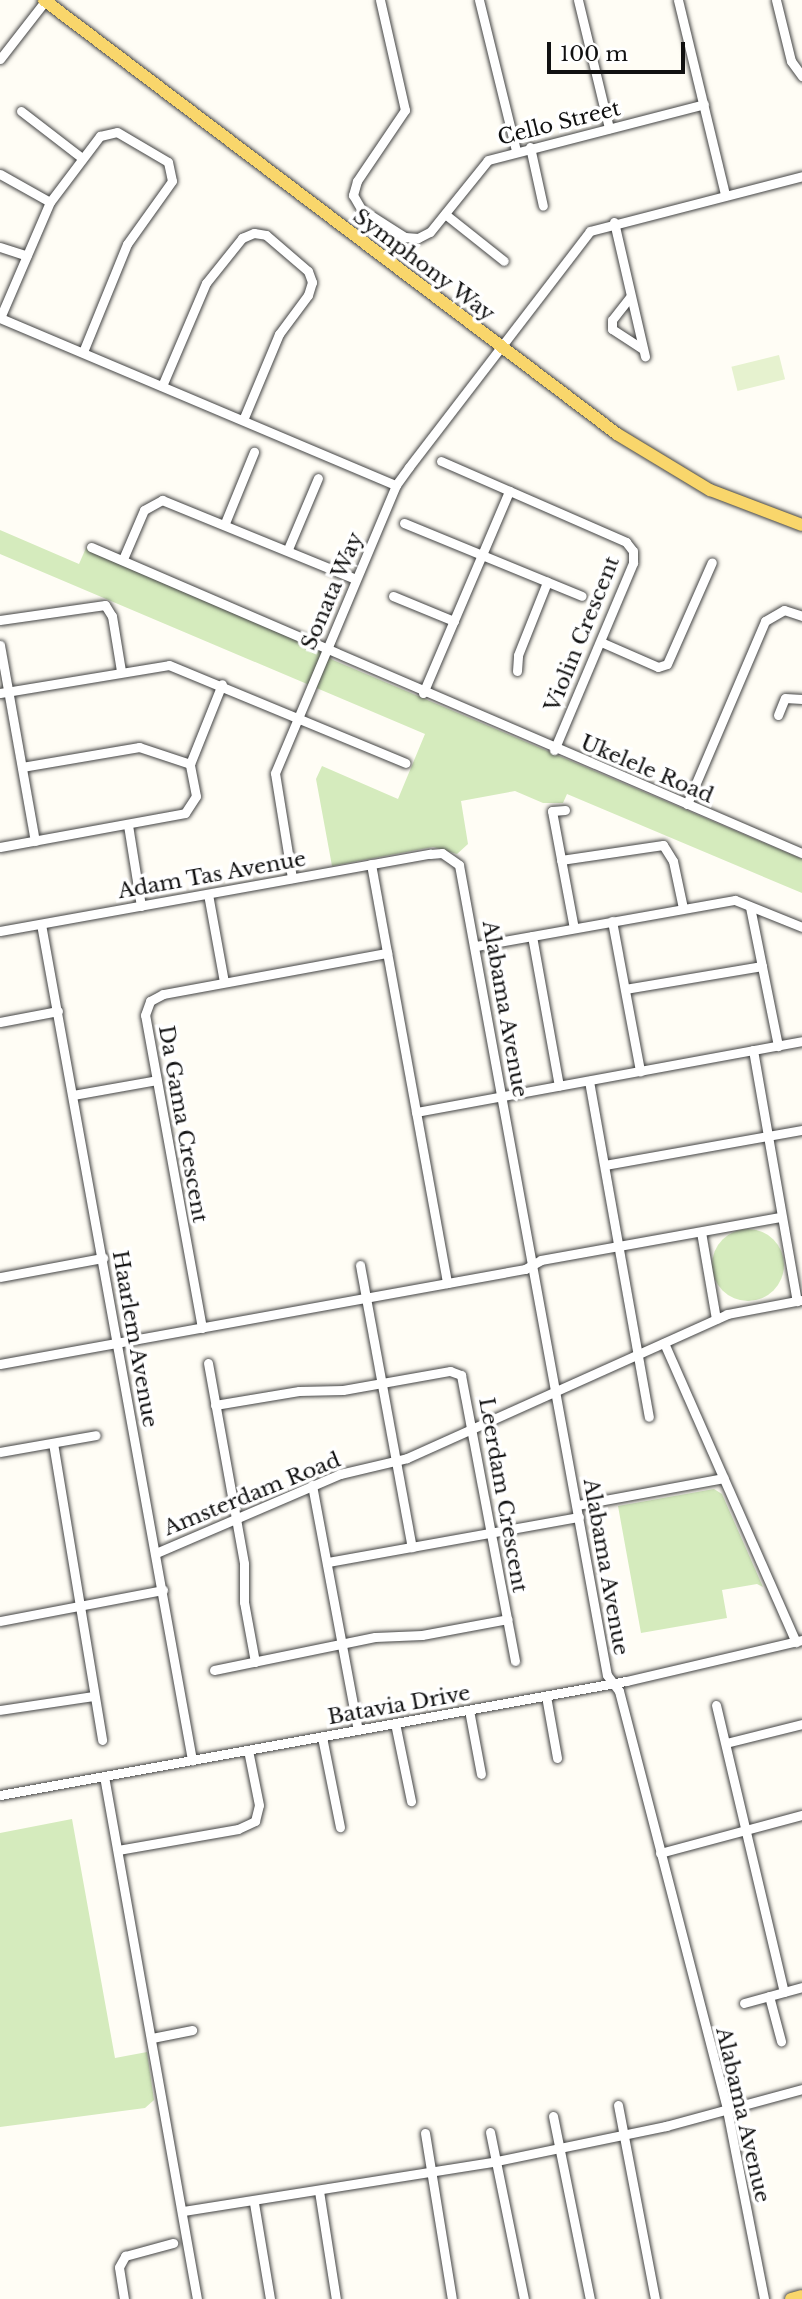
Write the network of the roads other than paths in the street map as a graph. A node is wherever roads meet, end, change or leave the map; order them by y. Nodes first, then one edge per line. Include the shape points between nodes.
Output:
1 (45, 0) edge
2 (380, 0) edge
3 (479, 0) edge
4 (578, 0) edge
5 (678, 0) edge
6 (776, 0) edge
7 (0, 59) edge
8 (802, 76) edge
9 (704, 104) junction
10 (21, 111) dead end
11 (609, 128) junction
12 (530, 148) junction
13 (516, 151) junction
14 (82, 158) junction
15 (0, 174) edge
16 (802, 176) edge
17 (725, 195) junction
18 (50, 202) junction
19 (543, 206) dead end
20 (445, 214) junction
21 (614, 222) junction
22 (0, 247) edge
23 (27, 256) junction
24 (504, 261) dead end
25 (630, 297) junction
26 (0, 318) edge
27 (501, 345) junction
28 (83, 352) junction
29 (162, 386) junction
30 (243, 420) junction
31 (254, 452) dead end
32 (441, 461) dead end
33 (318, 478) dead end
34 (396, 485) junction
35 (509, 491) junction
36 (225, 523) junction
37 (404, 523) dead end
38 (802, 526) edge
39 (90, 547) dead end
40 (288, 549) junction
41 (482, 555) junction
42 (123, 559) junction
43 (712, 562) dead end
44 (356, 579) junction
45 (547, 582) junction
46 (393, 596) dead end
47 (582, 596) dead end
48 (802, 616) edge
49 (0, 620) edge
50 (454, 621) junction
51 (601, 642) junction
52 (0, 645) edge
53 (325, 649) junction
54 (121, 671) junction
55 (517, 671) dead end
56 (222, 684) junction
57 (4, 692) edge
58 (423, 693) junction
59 (802, 699) edge
60 (778, 715) dead end
61 (295, 718) junction
62 (554, 750) junction
63 (407, 763) dead end
64 (190, 764) junction
65 (22, 767) junction
66 (687, 804) junction
67 (565, 810) dead end
68 (128, 825) junction
69 (35, 841) junction
70 (0, 847) edge
71 (430, 853) joint
72 (802, 853) edge
73 (561, 860) junction
74 (371, 864) junction
75 (292, 878) junction
76 (208, 894) junction
77 (141, 906) junction
78 (750, 907) junction
79 (682, 908) junction
80 (612, 921) junction
81 (41, 924) junction
82 (802, 927) edge
83 (574, 928) junction
84 (0, 931) edge
85 (532, 936) junction
86 (476, 946) junction
87 (387, 953) junction
88 (762, 966) junction
89 (224, 982) junction
90 (625, 989) junction
91 (58, 1011) junction
92 (0, 1022) edge
93 (802, 1041) edge
94 (778, 1046) junction
95 (753, 1050) junction
96 (640, 1071) junction
97 (157, 1080) junction
98 (589, 1081) junction
99 (559, 1086) junction
100 (73, 1095) junction
101 (503, 1096) junction
102 (416, 1112) junction
103 (802, 1130) edge
104 (766, 1136) junction
105 (605, 1165) junction
106 (781, 1217) junction
107 (701, 1231) junction
108 (619, 1247) junction
109 (103, 1258) junction
110 (360, 1265) dead end
111 (533, 1265) junction
112 (0, 1277) edge
113 (447, 1283) junction
114 (366, 1298) junction
115 (799, 1301) edge
116 (716, 1319) junction
117 (202, 1328) junction
118 (118, 1343) junction
119 (664, 1343) junction
120 (639, 1354) junction
121 (208, 1363) dead end
122 (0, 1364) edge
123 (382, 1382) junction
124 (557, 1392) junction
125 (215, 1405) junction
126 (649, 1417) dead end
127 (474, 1429) junction
128 (96, 1435) dead end
129 (53, 1443) junction
130 (0, 1452) edge
131 (396, 1463) junction
132 (724, 1478) junction
133 (312, 1485) junction
134 (577, 1505) junction
135 (579, 1517) junction
136 (236, 1518) junction
137 (492, 1532) junction
138 (412, 1547) junction
139 (156, 1553) junction
140 (328, 1562) junction
141 (163, 1590) junction
142 (78, 1606) junction
143 (508, 1619) junction
144 (0, 1621) edge
145 (799, 1641) edge
146 (342, 1643) junction
147 (255, 1661) junction
148 (516, 1661) dead end
149 (214, 1670) dead end
150 (614, 1684) junction
151 (94, 1696) junction
152 (545, 1696) junction
153 (716, 1705) dead end
154 (0, 1710) edge
155 (469, 1710) junction
156 (395, 1723) junction
157 (802, 1724) edge
158 (358, 1730) junction
159 (322, 1737) junction
160 (102, 1740) dead end
161 (726, 1743) junction
162 (248, 1750) junction
163 (557, 1758) dead end
164 (192, 1760) junction
165 (481, 1774) dead end
166 (104, 1776) junction
167 (0, 1795) edge
168 (411, 1801) dead end
169 (802, 1815) edge
170 (341, 1827) dead end
171 (748, 1828) junction
172 (118, 1850) junction
173 (660, 1853) junction
174 (802, 1987) edge
175 (784, 1992) junction
176 (769, 1996) junction
177 (744, 2003) dead end
178 (192, 2030) dead end
179 (152, 2038) junction
180 (781, 2041) dead end
181 (802, 2089) edge
182 (618, 2105) dead end
183 (727, 2110) junction
184 (553, 2116) dead end
185 (490, 2132) dead end
186 (425, 2133) dead end
187 (625, 2134) junction
188 (560, 2148) junction
189 (496, 2161) junction
190 (429, 2173) junction
191 (319, 2191) junction
192 (254, 2203) junction
193 (183, 2211) junction
194 (173, 2243) dead end
195 (802, 2296) edge
196 (124, 2299) edge
197 (197, 2299) edge
198 (270, 2299) edge
199 (336, 2299) edge
200 (452, 2299) edge
201 (524, 2299) edge
202 (590, 2299) edge
203 (655, 2299) edge
204 (764, 2299) edge
205 (791, 2299) edge

1 - 7 street
1 - 27 main road, Symphony Way
2 - 20 street, Cello Street via 405,110 357,181 353,195 361,209 411,239 430,232
3 - 13 street
4 - 11 street
5 - 9 street
6 - 8 street via 791,61
9 - 11 street, Cello Street
9 - 17 street
10 - 14 street
11 - 12 street, Cello Street
12 - 13 street, Cello Street
12 - 19 street
13 - 20 street, Cello Street via 482,163
14 - 18 street
14 - 28 street via 100,136 117,132 168,162 172,174 170,188 127,244
15 - 18 street
16 - 17 street, Sonata Way
17 - 21 street, Sonata Way
18 - 23 street
20 - 24 street
21 - 25 street
21 - 27 street, Sonata Way via 584,235
22 - 23 street
23 - 26 street
25 - 25 street via 644,353 612,329 612,320
26 - 28 street
27 - 34 street, Sonata Way
27 - 38 main road, Symphony Way via 649,456 709,490
28 - 29 street
29 - 30 street
29 - 30 street via 206,284 242,238 266,235 308,271 312,282 279,334
30 - 34 street
31 - 36 street
32 - 35 street
33 - 40 street
34 - 44 street, Sonata Way
35 - 41 street
35 - 51 street, Violin Crescent via 626,542 633,551 633,562
36 - 40 street
36 - 42 street via 154,501 144,510
37 - 41 street
39 - 42 street, Ukelele Road
40 - 44 street
41 - 45 street
41 - 50 street
42 - 53 street, Ukelele Road
43 - 51 street via 667,664 658,667
44 - 53 street, Sonata Way
45 - 47 street
45 - 55 street via 517,655
46 - 50 street
48 - 66 street via 784,610 765,621
49 - 54 street via 93,604 105,606 112,616
50 - 58 street
51 - 62 street, Violin Crescent
52 - 57 street
53 - 58 street, Ukelele Road
53 - 61 street, Sonata Way
54 - 56 street via 169,664
54 - 57 street
56 - 61 street
56 - 64 street
57 - 65 street
58 - 62 street, Ukelele Road
59 - 60 street via 785,698
61 - 63 street
61 - 75 street, Sonata Way via 275,773
62 - 66 street, Ukelele Road
64 - 65 street via 139,747
64 - 68 street via 196,796 190,808 178,816
65 - 69 street
66 - 72 street, Ukelele Road
67 - 73 street via 552,811
68 - 69 street
68 - 77 street
69 - 70 street
71 - 74 street, Adam Tas Avenue
71 - 86 street, Alabama Avenue via 442,853 459,865
73 - 79 street via 663,845 673,861
73 - 83 street
74 - 75 street, Adam Tas Avenue
74 - 87 street
75 - 76 street, Adam Tas Avenue
76 - 77 street, Adam Tas Avenue
76 - 89 street
77 - 81 street, Adam Tas Avenue
78 - 79 street via 735,900
78 - 82 street
78 - 88 street
79 - 80 street
80 - 83 street
80 - 90 street
81 - 84 street, Adam Tas Avenue
81 - 91 street, Haarlem Avenue
83 - 85 street
85 - 86 street
85 - 99 street
86 - 101 street, Alabama Avenue
87 - 89 street, Da Gama Crescent
87 - 102 street
88 - 90 street
88 - 94 street
89 - 97 street, Da Gama Crescent via 150,1001 145,1015
90 - 96 street
91 - 92 street
91 - 100 street, Haarlem Avenue
93 - 94 street
94 - 95 street
95 - 96 street
95 - 104 street
96 - 98 street
97 - 100 street
97 - 117 street, Da Gama Crescent
98 - 99 street
98 - 105 street
99 - 101 street
100 - 109 street, Haarlem Avenue
101 - 102 street
101 - 111 street, Alabama Avenue
102 - 113 street
103 - 104 street
104 - 105 street
104 - 106 street
105 - 108 street
106 - 107 street
106 - 115 street
107 - 108 street
107 - 116 street
108 - 111 street
108 - 120 street
109 - 112 street
109 - 118 street, Haarlem Avenue
110 - 114 street
111 - 113 street
111 - 124 street, Alabama Avenue
113 - 114 street
114 - 117 street
114 - 123 street
115 - 116 street, Amsterdam Road via 737,1310
116 - 119 street, Amsterdam Road
117 - 118 street
118 - 122 street
118 - 139 street, Haarlem Avenue
119 - 120 street, Amsterdam Road
119 - 132 street
120 - 124 street, Amsterdam Road
120 - 126 street
121 - 125 street
123 - 125 street, Leerdam Crescent
123 - 127 street, Leerdam Crescent via 458,1373 465,1384
123 - 131 street
124 - 127 street, Amsterdam Road
124 - 134 street, Alabama Avenue
125 - 136 street
127 - 131 street, Amsterdam Road
127 - 137 street, Leerdam Crescent
128 - 129 street
129 - 130 street
129 - 142 street
131 - 133 street, Amsterdam Road via 340,1474
131 - 138 street
132 - 134 street
132 - 145 street
133 - 136 street, Amsterdam Road
133 - 140 street
134 - 135 street, Alabama Avenue
135 - 137 street
135 - 150 street, Alabama Avenue via 607,1675
136 - 139 street, Amsterdam Road
136 - 147 street
137 - 138 street
137 - 143 street, Leerdam Crescent
138 - 140 street
139 - 141 street, Haarlem Avenue
140 - 146 street
141 - 142 street
141 - 164 street, Haarlem Avenue
142 - 144 street
142 - 151 street
143 - 146 street via 422,1635
143 - 148 street, Leerdam Crescent
145 - 150 street, Batavia Drive
146 - 147 street
146 - 158 street
147 - 149 street
150 - 152 street, Batavia Drive
150 - 173 street, Alabama Avenue
151 - 154 street
151 - 160 street
152 - 155 street, Batavia Drive
152 - 163 street
153 - 161 street
155 - 156 street, Batavia Drive
155 - 165 street
156 - 158 street, Batavia Drive
156 - 168 street
157 - 161 street
158 - 159 street, Batavia Drive
159 - 162 street, Batavia Drive
159 - 170 street
161 - 171 street
162 - 164 street, Batavia Drive
162 - 172 street via 259,1805 255,1821 238,1829
164 - 166 street, Batavia Drive
166 - 167 street, Batavia Drive
166 - 172 street
169 - 171 street
171 - 173 street
171 - 175 street via 761,1880 762,1910
172 - 179 street
173 - 183 street, Alabama Avenue
174 - 175 street
175 - 176 street
176 - 177 street
176 - 180 street
178 - 179 street
179 - 193 street
181 - 183 street
182 - 187 street
183 - 187 street
183 - 204 street, Alabama Avenue
184 - 188 street
185 - 189 street
186 - 190 street
187 - 188 street
187 - 203 street
188 - 189 street
188 - 202 street
189 - 190 street
189 - 201 street
190 - 191 street
190 - 200 street
191 - 192 street
191 - 199 street
192 - 193 street
192 - 198 street
193 - 197 street
194 - 196 street via 125,2256 119,2267
195 - 205 main road

